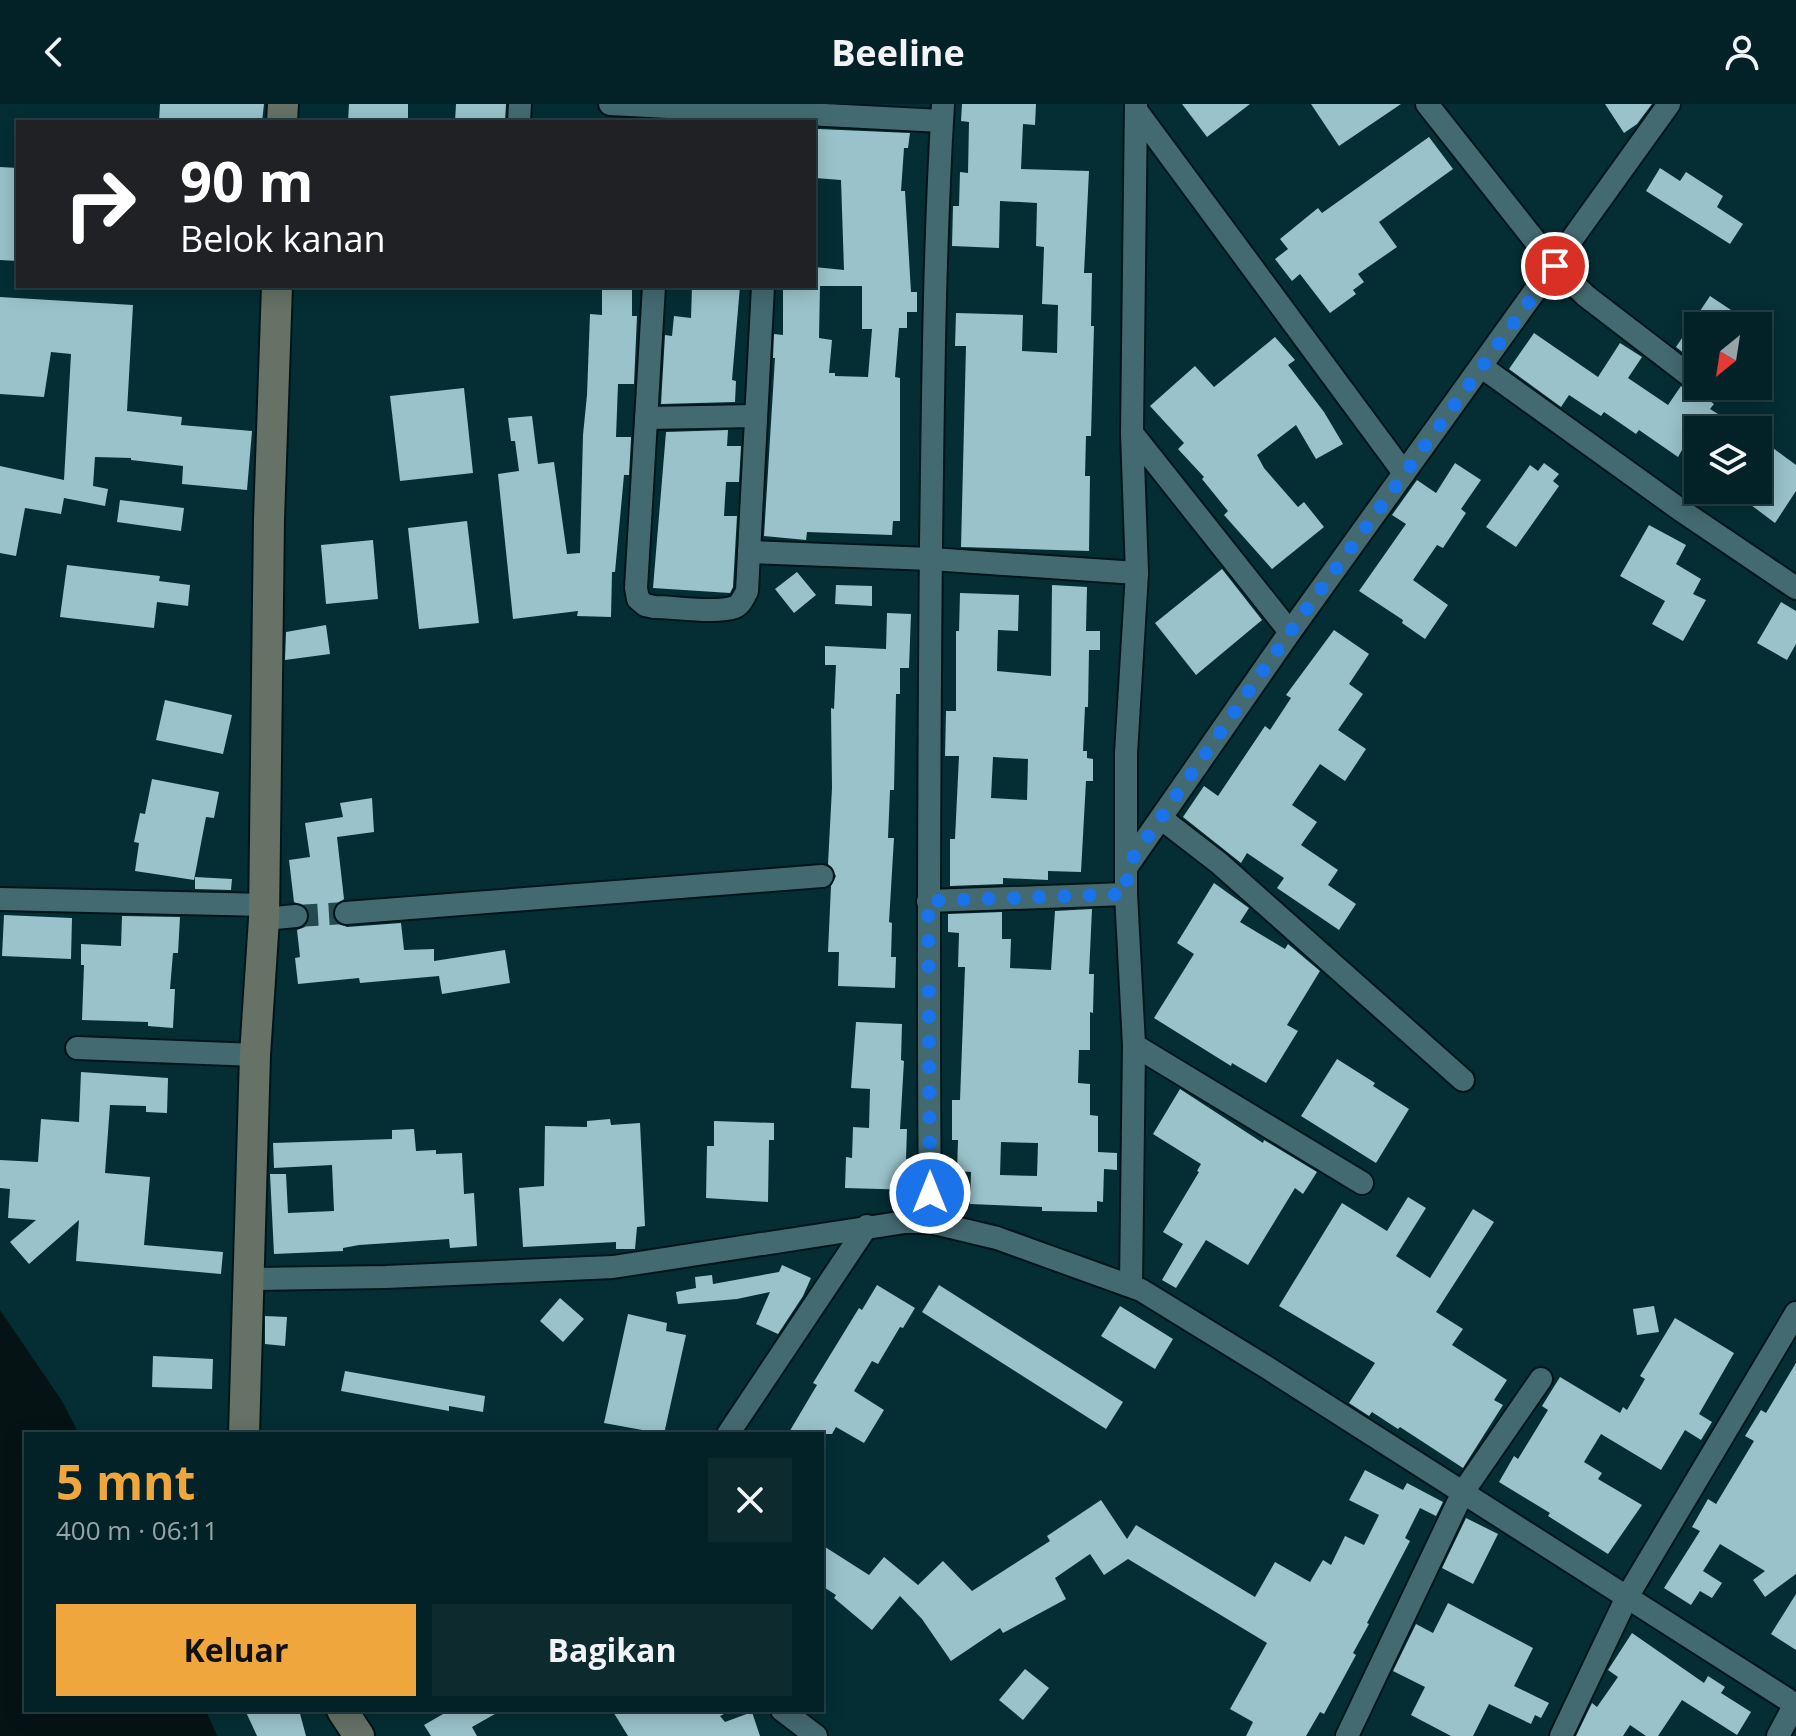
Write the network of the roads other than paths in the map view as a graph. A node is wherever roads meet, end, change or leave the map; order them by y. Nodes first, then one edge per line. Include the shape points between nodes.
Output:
1 (610, 104) edge
2 (1427, 104) edge
3 (1669, 104) edge
4 (1136, 107) edge
5 (942, 113) edge
6 (1555, 266) junction
7 (277, 288) edge
8 (654, 288) edge
9 (763, 288) edge
10 (1482, 367) junction
11 (1684, 371) edge
12 (755, 416) junction
13 (646, 418) junction
14 (1132, 433) junction
15 (1404, 473) junction
16 (749, 552) junction
17 (931, 559) junction
18 (1137, 573) junction
19 (1796, 588) edge
20 (1290, 632) junction
21 (1162, 819) junction
22 (1128, 865) junction
23 (822, 876) dead end
24 (1126, 894) junction
25 (0, 899) edge
26 (928, 901) junction
27 (264, 912) junction
28 (346, 913) tunnel mouth
29 (296, 916) tunnel mouth
30 (1134, 1045) junction
31 (77, 1048) dead end
32 (255, 1055) junction
33 (1463, 1080) dead end
34 (1362, 1183) dead end
35 (930, 1222) junction
36 (867, 1226) junction
37 (249, 1279) junction
38 (1131, 1285) junction
39 (1796, 1313) edge
40 (1541, 1379) dead end
41 (244, 1432) edge
42 (729, 1432) edge
43 (1463, 1492) junction
44 (1627, 1597) junction
45 (1795, 1704) edge
46 (343, 1712) edge
47 (785, 1712) edge
48 (359, 1736) edge
49 (816, 1736) edge
50 (1347, 1736) edge
51 (1561, 1736) edge
52 (1778, 1736) edge

1 - 5 street
2 - 6 street
3 - 6 street
4 - 14 street
4 - 15 street
5 - 17 street
6 - 10 street
6 - 11 street
7 - 27 main road
8 - 13 street
9 - 12 street
10 - 15 street
10 - 19 street
12 - 13 street
12 - 16 street
13 - 16 street via 638,599 654,607 735,607 747,591
14 - 18 street
14 - 20 street
15 - 20 street
16 - 17 street
17 - 18 street
17 - 26 street
18 - 22 street via 1126,753
20 - 21 street
21 - 22 street
21 - 33 street via 1219,863
22 - 24 street
23 - 28 street
24 - 26 street
24 - 30 street
25 - 27 street
26 - 35 street
27 - 29 street
27 - 32 main road
30 - 34 street
30 - 38 street
31 - 32 street
32 - 37 main road
35 - 36 street
35 - 38 street via 997,1238
36 - 37 street via 613,1267
36 - 42 street
37 - 41 main road
38 - 43 street
39 - 44 street
40 - 43 street
43 - 44 street
43 - 50 street
44 - 45 street
44 - 51 street
45 - 52 street
46 - 48 main road
47 - 49 street

